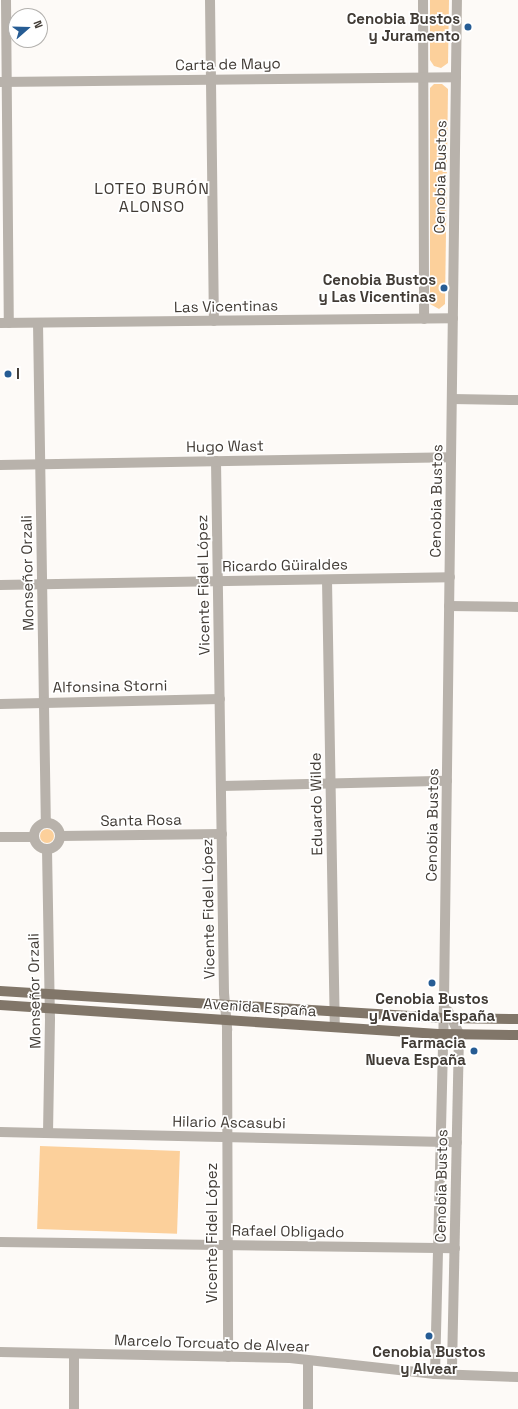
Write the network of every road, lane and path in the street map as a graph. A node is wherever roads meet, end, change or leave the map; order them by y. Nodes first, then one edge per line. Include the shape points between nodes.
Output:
1 (6, 0) edge
2 (210, 0) edge
3 (423, 0) edge
4 (457, 0) edge
5 (423, 77) junction
6 (456, 77) junction
7 (211, 80) junction
8 (3, 82) edge
9 (453, 318) junction
10 (424, 319) junction
11 (214, 321) junction
12 (4, 323) edge
13 (38, 323) junction
14 (452, 399) junction
15 (518, 400) edge
16 (451, 457) junction
17 (216, 461) junction
18 (0, 465) edge
19 (40, 465) junction
20 (450, 577) junction
21 (327, 580) junction
22 (218, 582) junction
23 (42, 584) junction
24 (0, 585) edge
25 (449, 606) junction
26 (518, 607) edge
27 (220, 700) junction
28 (44, 703) junction
29 (0, 704) edge
30 (447, 781) junction
31 (331, 784) junction
32 (221, 786) junction
33 (46, 822) junction
34 (222, 834) junction
35 (60, 836) junction
36 (0, 837) edge
37 (34, 837) junction
38 (47, 849) junction
39 (0, 991) edge
40 (49, 994) junction
41 (0, 1005) edge
42 (225, 1005) junction
43 (50, 1009) junction
44 (335, 1012) junction
45 (448, 1018) junction
46 (518, 1019) edge
47 (226, 1020) junction
48 (335, 1027) junction
49 (442, 1034) junction
50 (459, 1034) junction
51 (518, 1035) edge
52 (0, 1132) edge
53 (48, 1133) junction
54 (227, 1137) junction
55 (440, 1141) junction
56 (457, 1142) junction
57 (0, 1242) edge
58 (227, 1245) junction
59 (438, 1248) junction
60 (455, 1248) junction
61 (0, 1352) edge
62 (74, 1354) junction
63 (228, 1357) junction
64 (308, 1360) junction
65 (435, 1374) junction
66 (452, 1374) junction
67 (518, 1377) edge
68 (74, 1409) edge
69 (308, 1409) edge

1 - 8 street
2 - 7 street
3 - 5 street, Cenobia Bustos
4 - 6 street, Cenobia Bustos
5 - 6 street, Carta de Mayo
5 - 7 street, Carta de Mayo
5 - 10 street, Cenobia Bustos
6 - 9 street, Cenobia Bustos
7 - 8 street, Carta de Mayo
7 - 11 street
8 - 12 street
9 - 10 street, Las Vicentinas
9 - 14 street, Cenobia Bustos
10 - 11 street, Las Vicentinas
11 - 13 street, Las Vicentinas
12 - 13 street, Las Vicentinas
13 - 19 street, Monseñor Orzali
14 - 15 street
14 - 16 street, Cenobia Bustos
16 - 17 street, Hugo Wast
16 - 20 street, Cenobia Bustos
17 - 19 street, Hugo Wast
17 - 22 street, Vicente Fidel López
18 - 19 street, Hugo Wast
19 - 23 street, Monseñor Orzali
20 - 21 street, Ricardo Güiraldes
20 - 25 street, Cenobia Bustos
21 - 22 street, Ricardo Güiraldes
21 - 31 street, Eduardo Wilde
22 - 23 street, Ricardo Güiraldes
22 - 27 street, Vicente Fidel López
23 - 24 street, Ricardo Güiraldes
23 - 28 street, Monseñor Orzali
25 - 26 street
25 - 30 street, Cenobia Bustos
27 - 28 street, Alfonsina Storni
27 - 32 street, Vicente Fidel López
28 - 29 street, Alfonsina Storni
28 - 33 street, Monseñor Orzali
30 - 31 street
30 - 45 street, Cenobia Bustos via 444,1002
31 - 32 street
31 - 44 street, Eduardo Wilde
32 - 34 street, Vicente Fidel López
33 - 35 street via 57,827
33 - 37 street via 38,826
34 - 35 street, Santa Rosa
34 - 42 street, Vicente Fidel López
35 - 38 street via 55,846
36 - 37 street
37 - 38 street via 38,846
38 - 40 street, Monseñor Orzali
39 - 40 main road, Avenida España
40 - 42 main road, Avenida España
40 - 43 street, Monseñor Orzali
41 - 43 main road, Avenida España
42 - 44 main road, Avenida España
42 - 47 street, Vicente Fidel López
43 - 47 main road, Avenida España
43 - 53 street, Monseñor Orzali
44 - 45 main road, Avenida España
44 - 48 street, Eduardo Wilde
45 - 46 main road, Avenida España
45 - 49 street, Cenobia Bustos
45 - 50 street, Cenobia Bustos
47 - 48 main road, Avenida España
47 - 54 street, Vicente Fidel López
48 - 49 main road, Avenida España
49 - 50 main road, Avenida España
49 - 55 street, Cenobia Bustos
50 - 51 main road, Avenida España
50 - 56 street, Cenobia Bustos
52 - 53 street, Hilario Ascasubi
53 - 54 street, Hilario Ascasubi
54 - 55 street, Hilario Ascasubi
54 - 58 street, Vicente Fidel López
55 - 56 street, Hilario Ascasubi
55 - 59 street, Cenobia Bustos
56 - 60 street, Cenobia Bustos
57 - 58 street, Rafael Obligado
58 - 59 street, Rafael Obligado
58 - 63 street, Vicente Fidel López
59 - 60 street, Rafael Obligado
59 - 65 street, Cenobia Bustos
60 - 66 street, Cenobia Bustos
61 - 62 street, Marcelo Torcuato de Alvear
62 - 63 street, Marcelo Torcuato de Alvear
62 - 68 street
63 - 64 street, Marcelo Torcuato de Alvear
64 - 65 street, Marcelo Torcuato de Alvear
64 - 69 street
65 - 66 street, Marcelo Torcuato de Alvear
66 - 67 street, Marcelo Torcuato de Alvear

